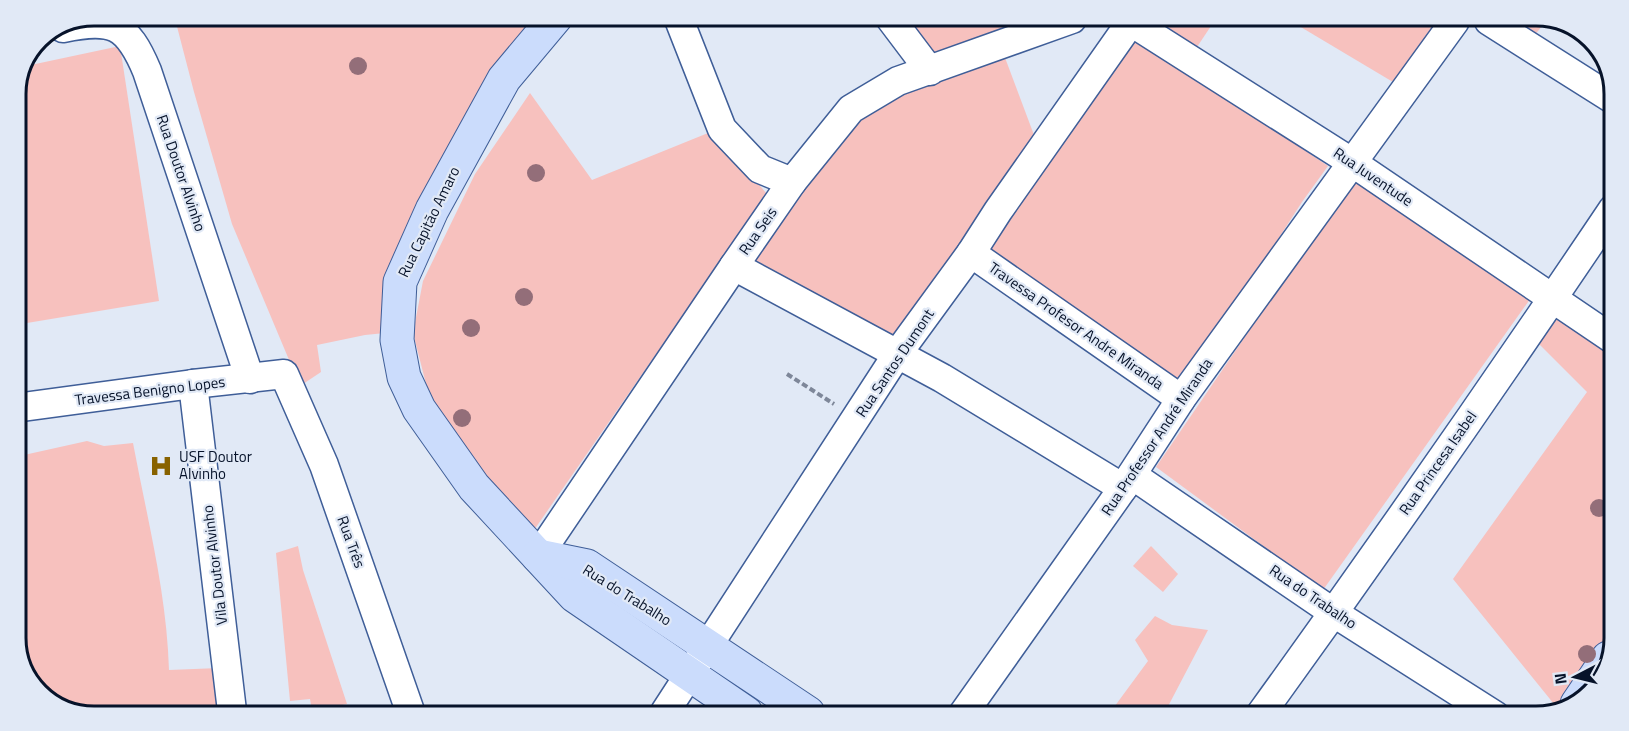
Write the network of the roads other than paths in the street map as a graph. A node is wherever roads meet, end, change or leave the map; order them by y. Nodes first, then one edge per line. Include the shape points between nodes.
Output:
1 (111, 26) edge
2 (548, 26) edge
3 (682, 26) edge
4 (896, 26) edge
5 (1053, 26) edge
6 (1128, 26) edge
7 (1140, 26) edge
8 (1451, 26) edge
9 (1497, 26) edge
10 (930, 71) junction
11 (1603, 93) edge
12 (1353, 163) junction
13 (792, 182) junction
14 (1603, 224) edge
15 (971, 253) junction
16 (734, 266) junction
17 (1554, 298) junction
18 (1603, 333) edge
19 (898, 353) junction
20 (284, 374) joint
21 (250, 379) junction
22 (193, 384) junction
23 (1181, 399) junction
24 (26, 407) edge
25 (1128, 481) junction
26 (538, 556) junction
27 (1334, 613) junction
28 (709, 647) junction
29 (690, 674) junction
30 (231, 706) edge
31 (408, 706) edge
32 (669, 706) edge
33 (736, 706) edge
34 (798, 706) edge
35 (969, 706) edge
36 (1267, 706) edge
37 (1480, 706) edge

1 - 21 street, Rua Doutor Alvinho via 124,32 137,47 147,70
2 - 26 street, Rua Capitão Amaro via 504,79 432,210 400,282 397,340 404,377 419,409 474,487
3 - 13 street via 722,129 760,169
4 - 10 street
5 - 10 street, Rua Seis
6 - 15 street, Rua Santos Dumont
7 - 12 street, Rua Juventude
8 - 12 street, Rua Professor André Miranda
9 - 11 street
10 - 13 street, Rua Seis via 898,81 851,109
12 - 17 street, Rua Juventude
12 - 23 street, Rua Professor André Miranda
13 - 16 street, Rua Seis
14 - 17 street, Rua Princesa Isabel
15 - 19 street, Rua Santos Dumont
15 - 23 street, Travessa Profesor Andre Miranda
16 - 19 street, Rua do Trabalho
16 - 26 street, Rua Seis
17 - 18 street, Rua Juventude
17 - 27 street, Rua Princesa Isabel
19 - 25 street, Rua do Trabalho
19 - 28 street, Rua Santos Dumont
20 - 21 street, Travessa Benigno Lopes
20 - 31 street, Rua Três via 324,465
21 - 22 street, Travessa Benigno Lopes
22 - 24 street, Travessa Benigno Lopes
22 - 30 street, Vila Doutor Alvinho
23 - 25 street, Rua Professor André Miranda
25 - 27 street, Rua do Trabalho
25 - 35 street, Rua Professor André Miranda
26 - 28 street, Rua do Trabalho via 587,566
26 - 29 street, Rua do Trabalho via 574,596
27 - 36 street, Rua Princesa Isabel
27 - 37 street, Rua do Trabalho
28 - 29 street, Rua Santos Dumont
28 - 34 street, Rua do Trabalho
29 - 32 street, Rua Santos Dumont
29 - 33 street, Rua do Trabalho

